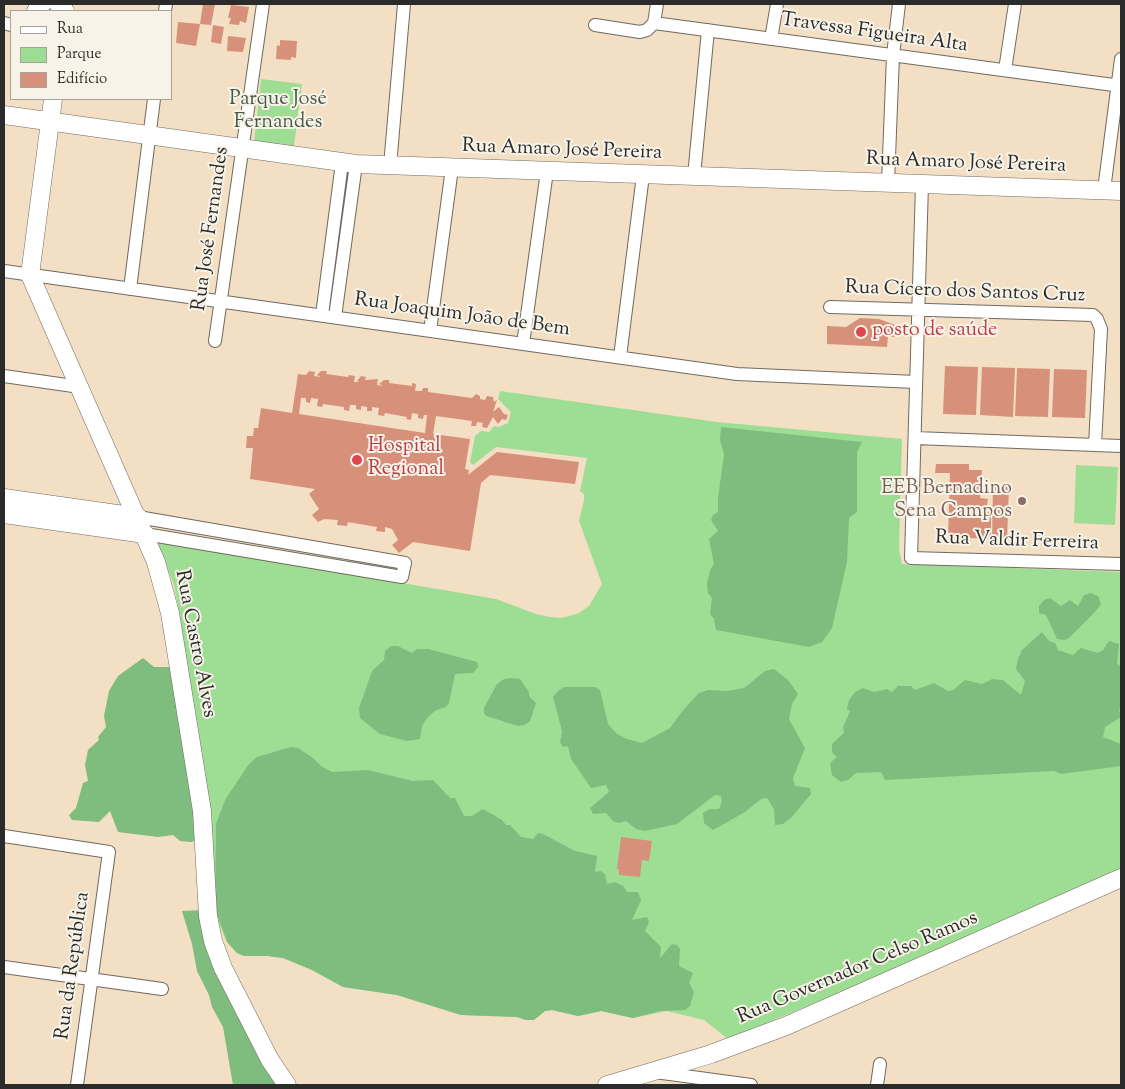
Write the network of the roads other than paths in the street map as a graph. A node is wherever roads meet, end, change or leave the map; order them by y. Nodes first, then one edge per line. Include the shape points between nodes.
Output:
1 (263, 4) edge
2 (404, 4) edge
3 (657, 4) edge
4 (777, 4) edge
5 (900, 4) edge
6 (1015, 4) edge
7 (654, 23) junction
8 (595, 25) dead end
9 (708, 30) junction
10 (772, 39) junction
11 (893, 55) junction
12 (1121, 59) edge
13 (1005, 70) junction
14 (1119, 85) edge
15 (53, 100) edge
16 (154, 100) edge
17 (4, 115) edge
18 (50, 122) junction
19 (149, 136) junction
20 (242, 149) junction
21 (349, 164) junction
22 (390, 166) junction
23 (452, 168) junction
24 (547, 171) junction
25 (643, 175) junction
26 (694, 176) junction
27 (888, 183) junction
28 (922, 184) junction
29 (1104, 190) junction
30 (1121, 191) edge
31 (4, 271) edge
32 (30, 275) junction
33 (130, 289) junction
34 (220, 301) junction
35 (830, 307) dead end
36 (918, 310) junction
37 (322, 315) junction
38 (335, 317) junction
39 (430, 330) junction
40 (215, 341) dead end
41 (523, 344) junction
42 (620, 357) junction
43 (4, 376) edge
44 (916, 382) junction
45 (80, 387) junction
46 (915, 438) junction
47 (1095, 445) junction
48 (1121, 446) edge
49 (4, 498) edge
50 (4, 514) edge
51 (138, 517) junction
52 (146, 534) junction
53 (1121, 564) edge
54 (4, 836) edge
55 (1121, 878) edge
56 (4, 967) edge
57 (92, 979) junction
58 (162, 989) dead end
59 (880, 1064) dead end
60 (652, 1072) junction
61 (78, 1085) edge
62 (288, 1085) edge
63 (606, 1085) edge
64 (751, 1085) edge
65 (877, 1085) edge

1 - 20 street, Rua José Fernandes
2 - 22 street
3 - 7 street
4 - 10 street
5 - 11 street
6 - 13 street
7 - 8 street, Travessa Figueira Alta via 640,32
7 - 9 street, Travessa Figueira Alta
9 - 10 street, Travessa Figueira Alta
9 - 26 street
10 - 11 street, Travessa Figueira Alta
11 - 13 street, Travessa Figueira Alta
11 - 27 street
12 - 14 street
13 - 14 street, Travessa Figueira Alta
14 - 29 street
15 - 18 street
16 - 19 street
17 - 18 street, Rua Amaro José Pereira
18 - 19 street, Rua Amaro José Pereira
18 - 32 street
19 - 20 street, Rua Amaro José Pereira
19 - 33 street
20 - 21 street, Rua Amaro José Pereira
20 - 34 street, Rua José Fernandes
21 - 22 street, Rua Amaro José Pereira
21 - 37 street
21 - 38 street
22 - 23 street, Rua Amaro José Pereira
23 - 24 street, Rua Amaro José Pereira
23 - 39 street
24 - 25 street, Rua Amaro José Pereira
24 - 41 street
25 - 26 street, Rua Amaro José Pereira
25 - 42 street
26 - 27 street, Rua Amaro José Pereira
27 - 28 street, Rua Amaro José Pereira
28 - 29 street, Rua Amaro José Pereira
28 - 36 street
29 - 30 street, Rua Amaro José Pereira
31 - 32 street, Rua Joaquim João de Bem
32 - 33 street, Rua Joaquim João de Bem
32 - 45 street, Rua Castro Alves
33 - 34 street, Rua Joaquim João de Bem
34 - 37 street, Rua Joaquim João de Bem
34 - 40 street, Rua José Fernandes
35 - 36 street, Rua Cícero dos Santos Cruz
36 - 44 street
36 - 47 street, Rua Cícero dos Santos Cruz via 1088,314 1097,319 1101,328
37 - 38 street, Rua Joaquim João de Bem
38 - 39 street, Rua Joaquim João de Bem
39 - 41 street, Rua Joaquim João de Bem
41 - 42 street, Rua Joaquim João de Bem
42 - 44 street, Rua Joaquim João de Bem via 764,376
43 - 45 street
44 - 46 street
45 - 51 street, Rua Castro Alves
46 - 47 street
46 - 53 street, Rua Valdir Ferreira via 911,558
47 - 48 street
49 - 51 street
50 - 52 street
51 - 52 street, Rua Castro Alves
51 - 52 street via 405,562 402,577
52 - 62 street, Rua Castro Alves via 170,613 202,810 208,916 213,941 223,968 270,1060
54 - 57 street, Rua da República via 109,852
55 - 60 street, Rua Governador Celso Ramos via 786,1026
56 - 57 street
57 - 58 street
57 - 61 street, Rua da República
59 - 65 street
60 - 63 street, Rua Governador Celso Ramos
60 - 64 street

